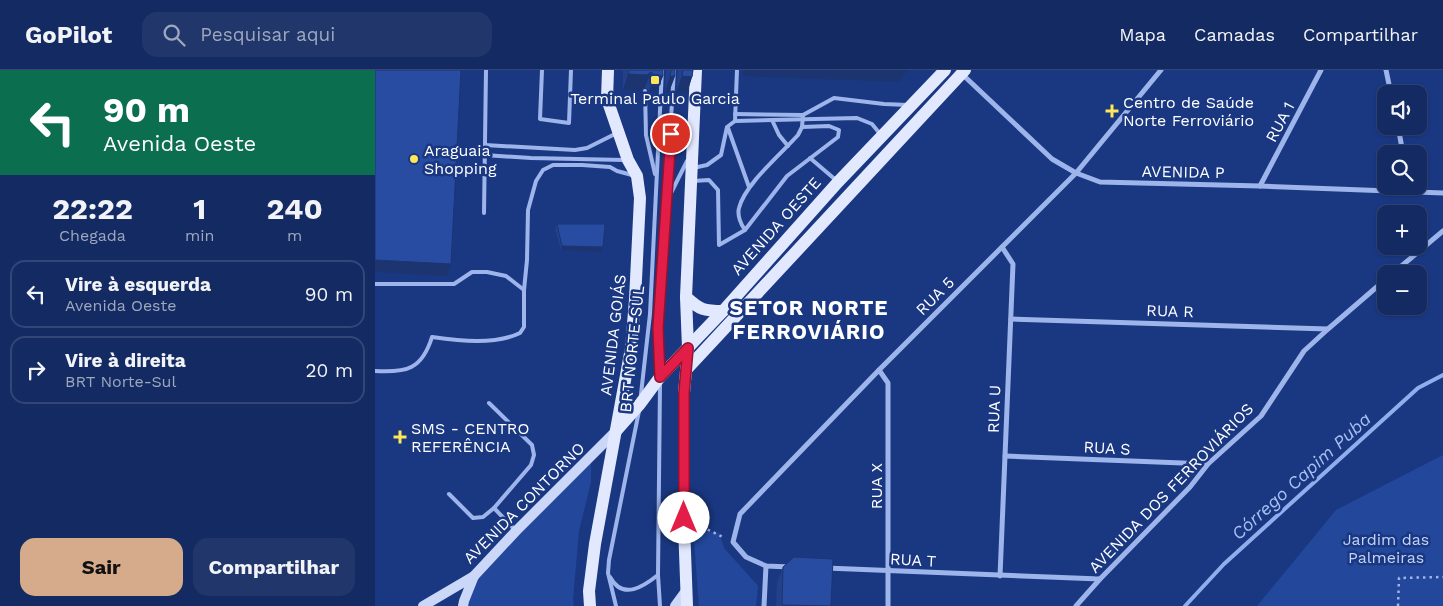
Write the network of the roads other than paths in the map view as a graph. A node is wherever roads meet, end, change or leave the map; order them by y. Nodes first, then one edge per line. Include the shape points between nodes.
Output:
1 (486, 70) edge
2 (542, 70) edge
3 (571, 70) edge
4 (608, 70) edge
5 (662, 70) edge
6 (674, 70) edge
7 (696, 70) edge
8 (737, 70) edge
9 (945, 70) edge
10 (1161, 70) edge
11 (1321, 70) edge
12 (1386, 70) edge
13 (963, 72) edge
14 (1389, 85) edge
15 (645, 91) dead end
16 (912, 105) junction
17 (735, 114) junction
18 (770, 115) junction
19 (803, 117) junction
20 (772, 120) junction
21 (735, 121) junction
22 (727, 127) junction
23 (802, 127) junction
24 (619, 132) junction
25 (881, 136) junction
26 (485, 145) junction
27 (788, 146) junction
28 (514, 147) junction
29 (692, 152) junction
30 (484, 155) junction
31 (514, 157) junction
32 (810, 158) junction
33 (629, 160) junction
34 (1076, 173) junction
35 (691, 175) junction
36 (637, 176) junction
37 (657, 181) junction
38 (838, 182) junction
39 (1260, 186) junction
40 (749, 187) junction
41 (1377, 188) edge
42 (1427, 191) edge
43 (1443, 193) edge
44 (667, 201) junction
45 (484, 213) dead end
46 (745, 230) junction
47 (1443, 231) edge
48 (1002, 247) junction
49 (1403, 265) edge
50 (375, 284) edge
51 (1377, 287) edge
52 (524, 290) junction
53 (686, 297) junction
54 (723, 311) junction
55 (1011, 319) junction
56 (1328, 329) junction
57 (688, 348) junction
58 (686, 370) junction
59 (879, 370) junction
60 (375, 371) edge
61 (660, 377) junction
62 (489, 403) dead end
63 (640, 404) junction
64 (616, 431) junction
65 (1005, 456) junction
66 (1208, 464) junction
67 (449, 494) dead end
68 (494, 508) junction
69 (516, 530) junction
70 (766, 566) junction
71 (794, 567) edge
72 (823, 568) edge
73 (889, 571) junction
74 (608, 573) junction
75 (658, 575) junction
76 (474, 576) junction
77 (1000, 576) junction
78 (1100, 579) junction
79 (686, 591) junction
80 (423, 606) edge
81 (463, 606) edge
82 (590, 606) edge
83 (616, 606) edge
84 (660, 606) edge
85 (675, 606) edge
86 (687, 606) edge
87 (765, 606) edge
88 (888, 606) edge
89 (1076, 606) edge

1 - 26 lane
2 - 3 lane via 540,119 569,123
4 - 24 main road, AVENIDA GOIÁS via 607,99
5 - 37 lane, BRT NORTE-SUL
6 - 44 lane, BRT NORTE-SUL
7 - 29 main road
8 - 17 lane
9 - 16 main road, AVENIDA OESTE
10 - 34 street, RUA 5
11 - 39 street, RUA 1
12 - 14 street
13 - 34 street, AVENIDA P via 1052,159
13 - 58 main road, AVENIDA OESTE
15 - 37 lane via 646,135
16 - 19 lane via 834,98
16 - 25 main road, AVENIDA OESTE
17 - 18 lane
17 - 21 lane
18 - 19 lane
18 - 20 lane
19 - 20 lane
19 - 23 lane
19 - 25 lane via 864,120 872,124
20 - 21 lane
20 - 27 lane
21 - 22 lane
22 - 35 lane via 721,155
22 - 40 lane
23 - 27 lane
23 - 32 lane via 829,126 839,130 838,138
24 - 28 lane via 587,148 575,150
24 - 33 main road, AVENIDA GOIÁS
25 - 38 main road, AVENIDA OESTE
26 - 28 lane
26 - 30 lane
27 - 40 lane
28 - 31 lane
29 - 35 main road
29 - 44 lane
30 - 31 lane
30 - 45 lane
31 - 33 lane
32 - 38 lane
32 - 46 lane via 787,176
33 - 36 main road, AVENIDA GOIÁS
34 - 39 street, AVENIDA P via 1100,182
34 - 48 street, RUA 5
35 - 46 lane via 709,180 718,190 719,245
35 - 53 main road
36 - 52 lane via 610,167 553,165 543,170 536,181 528,210
36 - 64 main road, AVENIDA GOIÁS via 640,198 635,300 631,348
37 - 63 lane, BRT NORTE-SUL via 650,314
38 - 54 main road, AVENIDA OESTE
39 - 41 street, AVENIDA P
40 - 46 lane via 738,210
42 - 43 street, AVENIDA P
44 - 61 lane, BRT NORTE-SUL via 658,328
47 - 49 street
48 - 55 street, RUA U via 1013,264
48 - 59 street, RUA 5
50 - 52 lane via 453,284 472,272 487,272 506,276
51 - 56 street, AVENIDA DOS FERROVIÁRIOS
52 - 60 lane via 524,327 520,333 485,340 433,337 427,354 414,366 396,373
53 - 54 main road via 698,308
53 - 57 main road
54 - 57 main road, AVENIDA OESTE
55 - 56 street, RUA R
55 - 65 street, RUA U
56 - 66 street, AVENIDA DOS FERROVIÁRIOS via 1304,351 1261,416
57 - 58 main road
57 - 61 main road, AVENIDA OESTE
58 - 79 main road
59 - 70 street, RUA 5 via 740,514 733,542 746,557
59 - 73 street, RUA X via 888,383
61 - 63 main road, AVENIDA OESTE
61 - 75 lane, BRT NORTE-SUL
62 - 68 lane via 532,445 534,455 531,465
63 - 64 main road, AVENIDA OESTE
63 - 74 lane, BRT NORTE-SUL
64 - 69 main road, AVENIDA CONTORNO
64 - 82 main road, AVENIDA GOIÁS via 595,544
65 - 66 street, RUA S
65 - 77 street, RUA U
66 - 78 street, AVENIDA DOS FERROVIÁRIOS via 1190,487
67 - 68 lane via 473,518 483,517
68 - 69 lane
69 - 76 main road, AVENIDA CONTORNO
70 - 71 street
70 - 87 street
72 - 73 street, RUA T
73 - 77 street, RUA T
73 - 88 street, RUA X
74 - 75 lane via 617,586 635,590
74 - 83 lane, BRT NORTE-SUL
75 - 84 lane, BRT NORTE-SUL
76 - 80 main road, AVENIDA CONTORNO
76 - 81 main road
77 - 78 street, RUA T
78 - 89 street, AVENIDA DOS FERROVIÁRIOS
79 - 85 main road
79 - 86 main road

